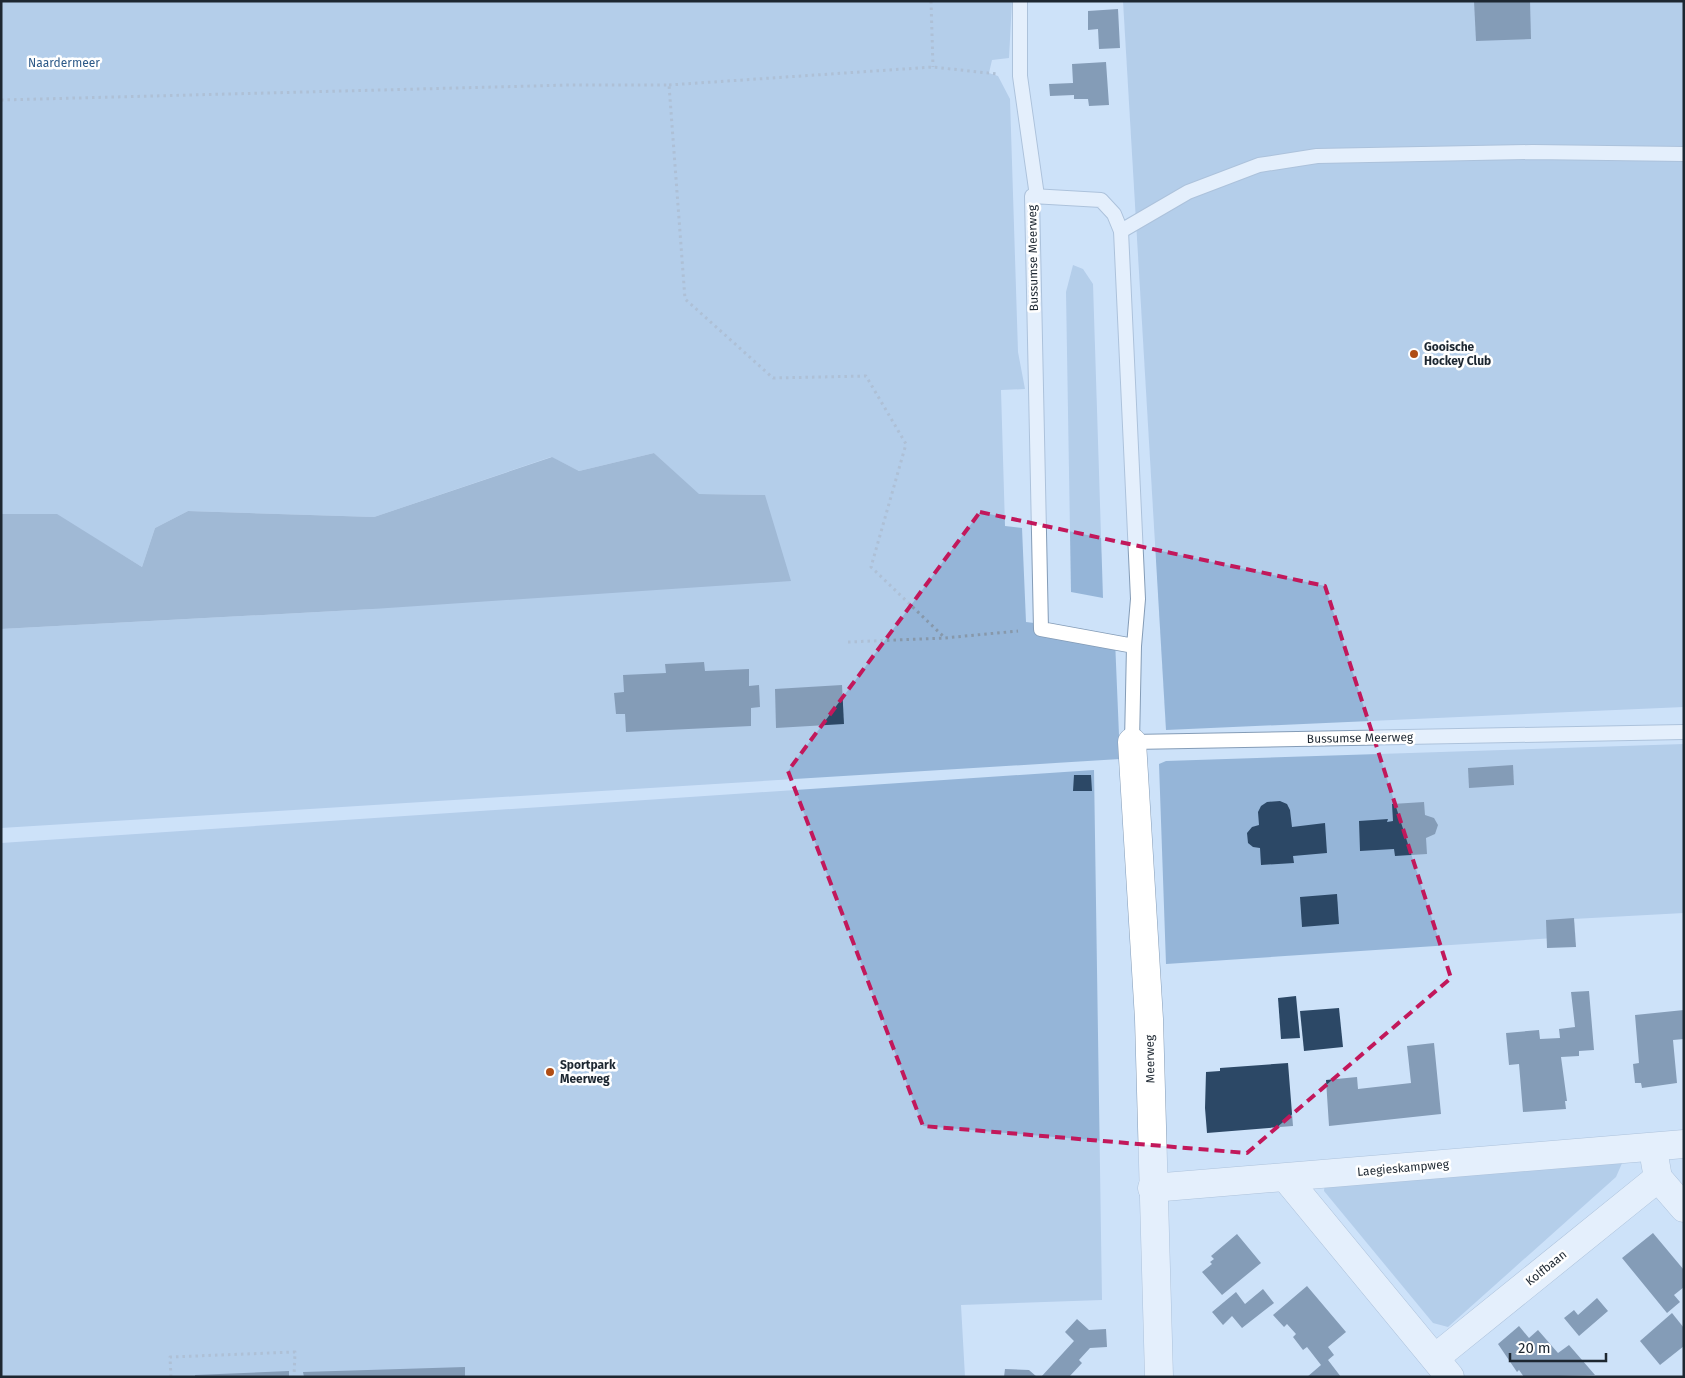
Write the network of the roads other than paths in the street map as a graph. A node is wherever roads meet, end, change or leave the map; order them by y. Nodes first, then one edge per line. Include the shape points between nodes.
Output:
1 (1020, 1) edge
2 (1684, 154) edge
3 (1037, 196) junction
4 (1121, 231) junction
5 (1134, 646) junction
6 (1684, 732) edge
7 (1132, 742) junction
8 (1684, 1144) edge
9 (1653, 1147) junction
10 (1286, 1178) junction
11 (1658, 1178) junction
12 (1152, 1188) junction
13 (1684, 1208) edge
14 (1443, 1368) edge
15 (1159, 1377) edge

1 - 3 lane via 1020,76
2 - 4 lane via 1532,152 1316,156 1259,165 1188,192
3 - 4 lane, Bussumse Meerweg via 1101,200 1114,214
3 - 5 lane, Bussumse Meerweg via 1032,196 1041,629
4 - 5 lane, Bussumse Meerweg via 1138,599
5 - 7 lane, Bussumse Meerweg
6 - 7 lane, Bussumse Meerweg
7 - 12 street, Meerweg via 1149,1019
8 - 9 street, Laegieskampweg
9 - 10 street, Laegieskampweg
9 - 11 street
10 - 12 street, Laegieskampweg
10 - 14 street, Kolfbaan
11 - 13 street
11 - 14 street, Kolfbaan
12 - 15 street, Meerweg

